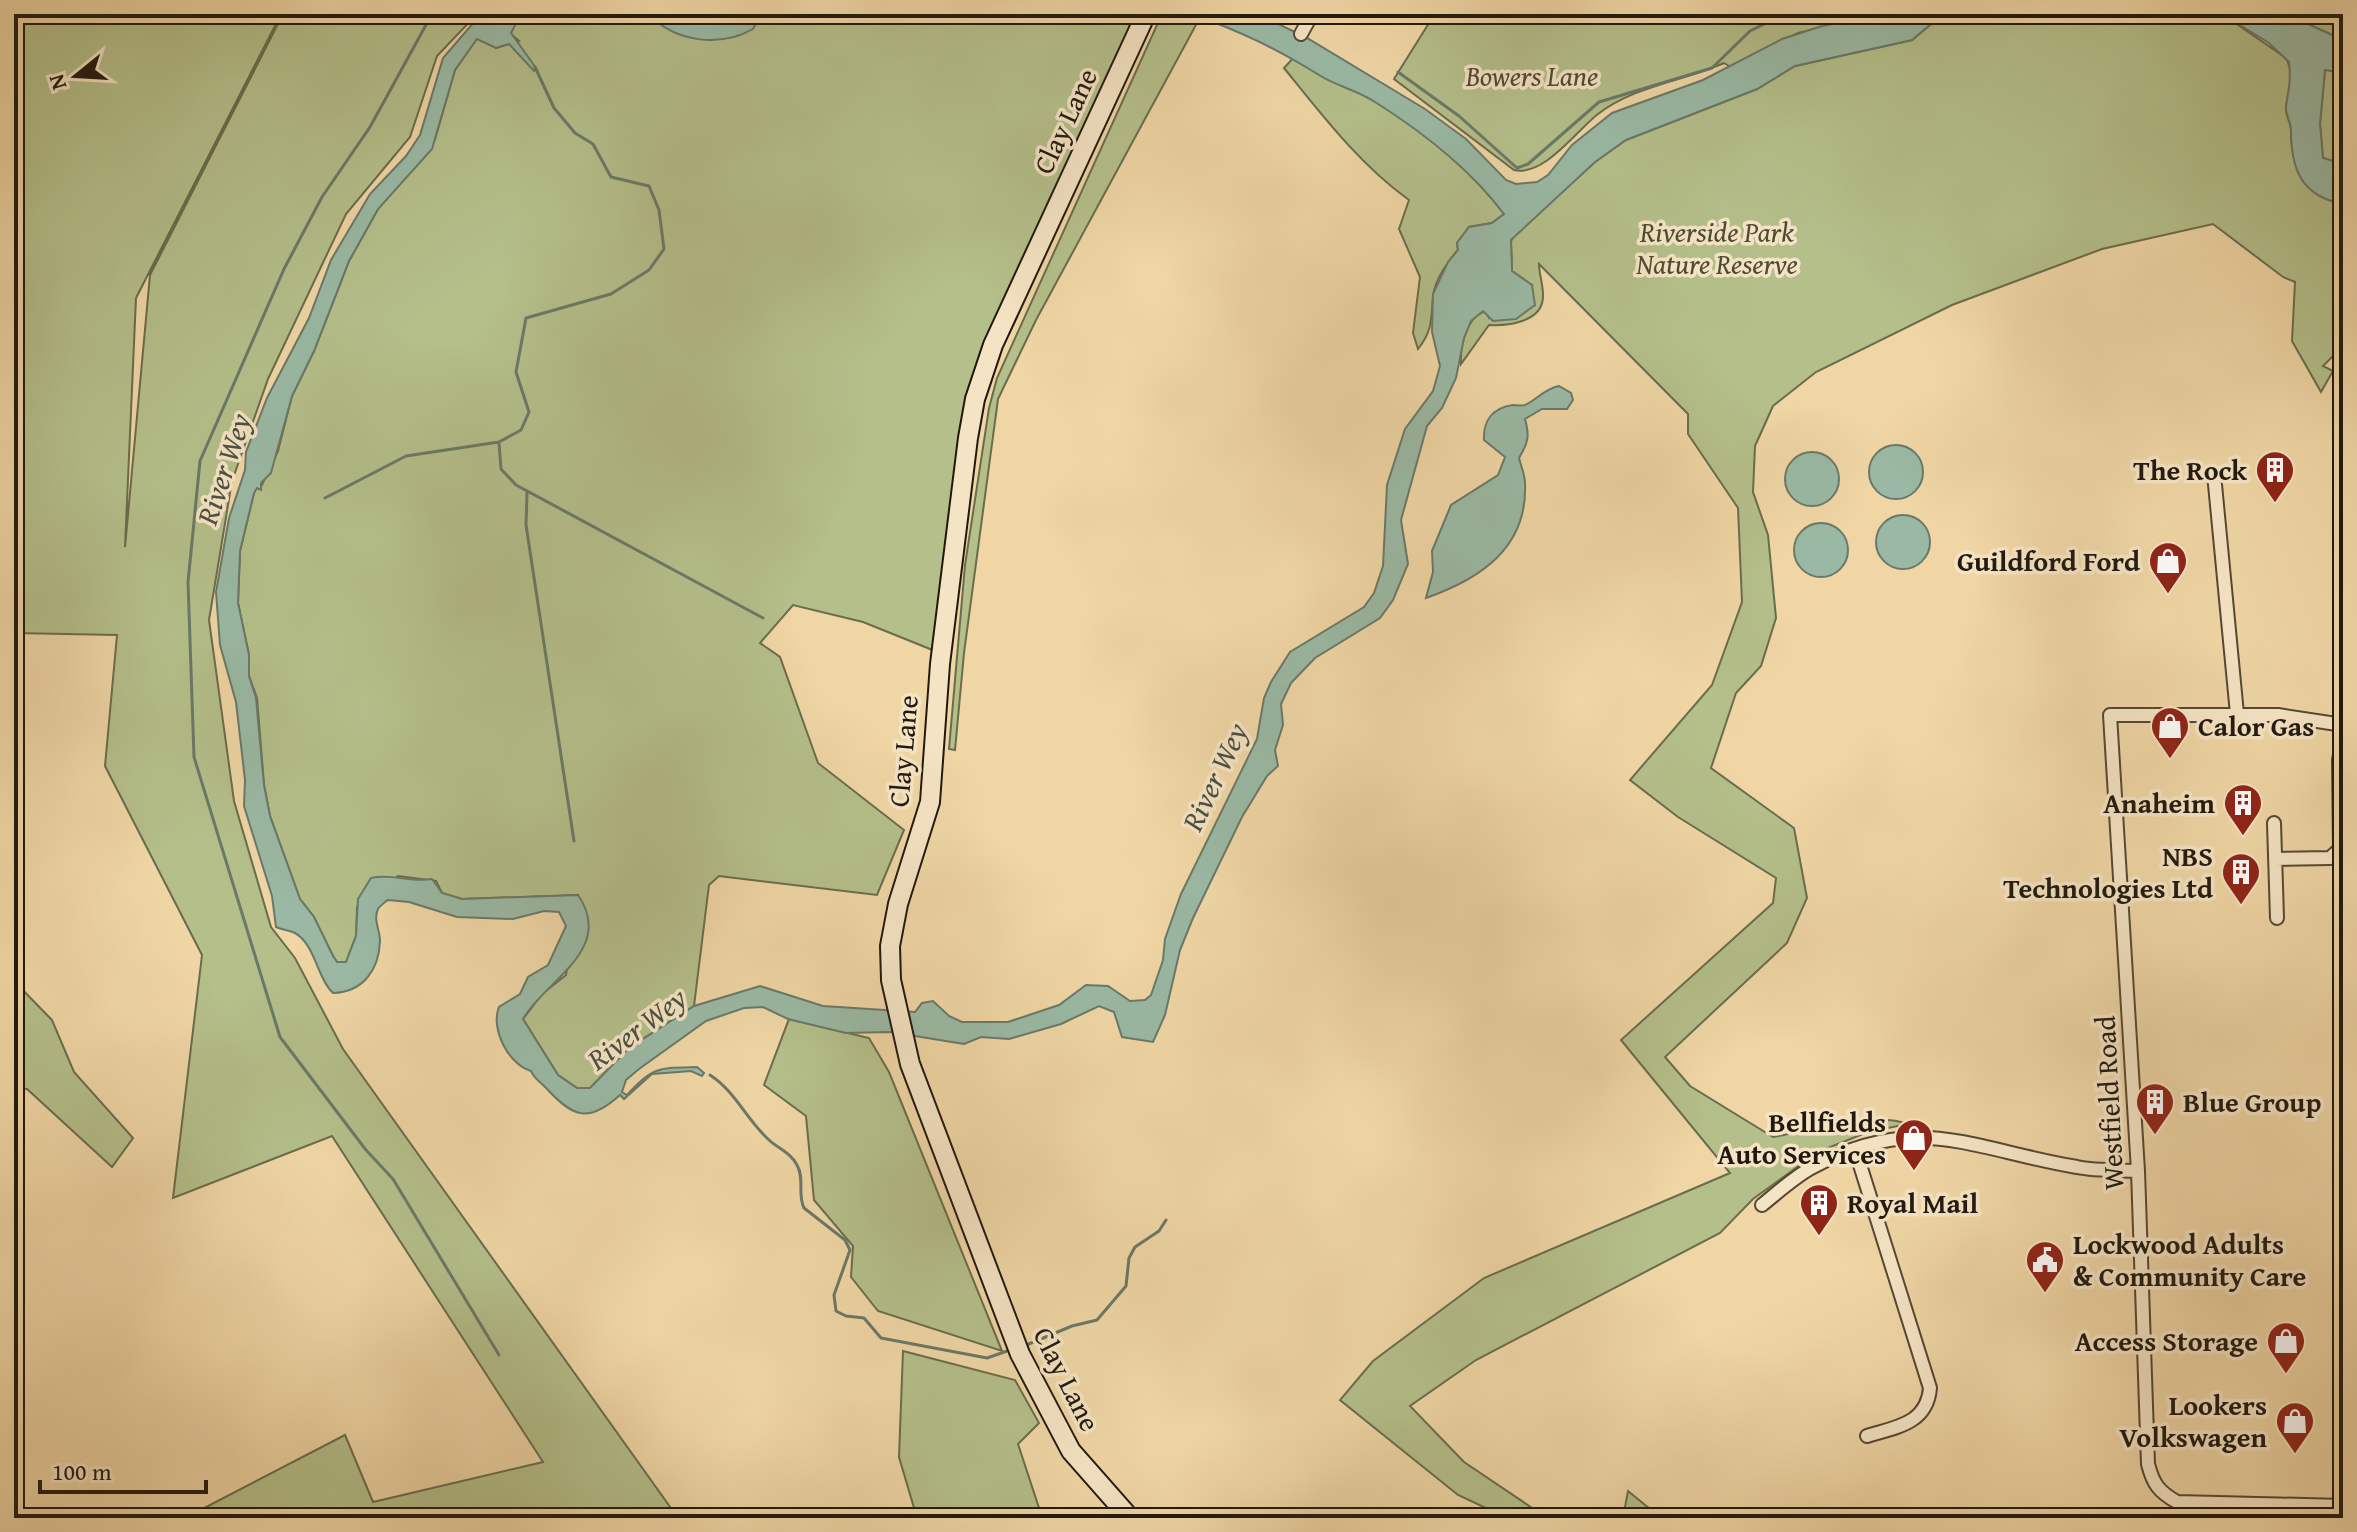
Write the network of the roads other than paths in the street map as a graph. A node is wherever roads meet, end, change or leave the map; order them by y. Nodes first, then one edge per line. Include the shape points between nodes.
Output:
1 (1146, 14) edge
2 (1312, 14) edge
3 (1301, 34) dead end
4 (2214, 474) dead end
5 (2237, 714) junction
6 (2343, 725) edge
7 (2343, 739) edge
8 (2274, 823) dead end
9 (2275, 859) junction
10 (2277, 918) dead end
11 (1855, 1149) junction
12 (2138, 1171) junction
13 (1762, 1205) dead end
14 (1867, 1436) dead end
15 (2343, 1506) edge
16 (1130, 1518) edge

1 - 16 street, Clay Lane via 993,345 975,399 938,677 930,802 898,904 889,962 902,1036 1017,1347 1071,1451
2 - 3 street
4 - 5 street
5 - 6 street
5 - 12 street, Westfield Road via 2110,715
7 - 9 street via 2340,849 2330,858
8 - 9 street
9 - 10 street
11 - 12 street via 1893,1138 1935,1136 2078,1168
11 - 13 street via 1809,1169
11 - 14 street via 1930,1388 1929,1402 1914,1421
12 - 15 street, Westfield Road via 2153,1482 2161,1494 2177,1502

